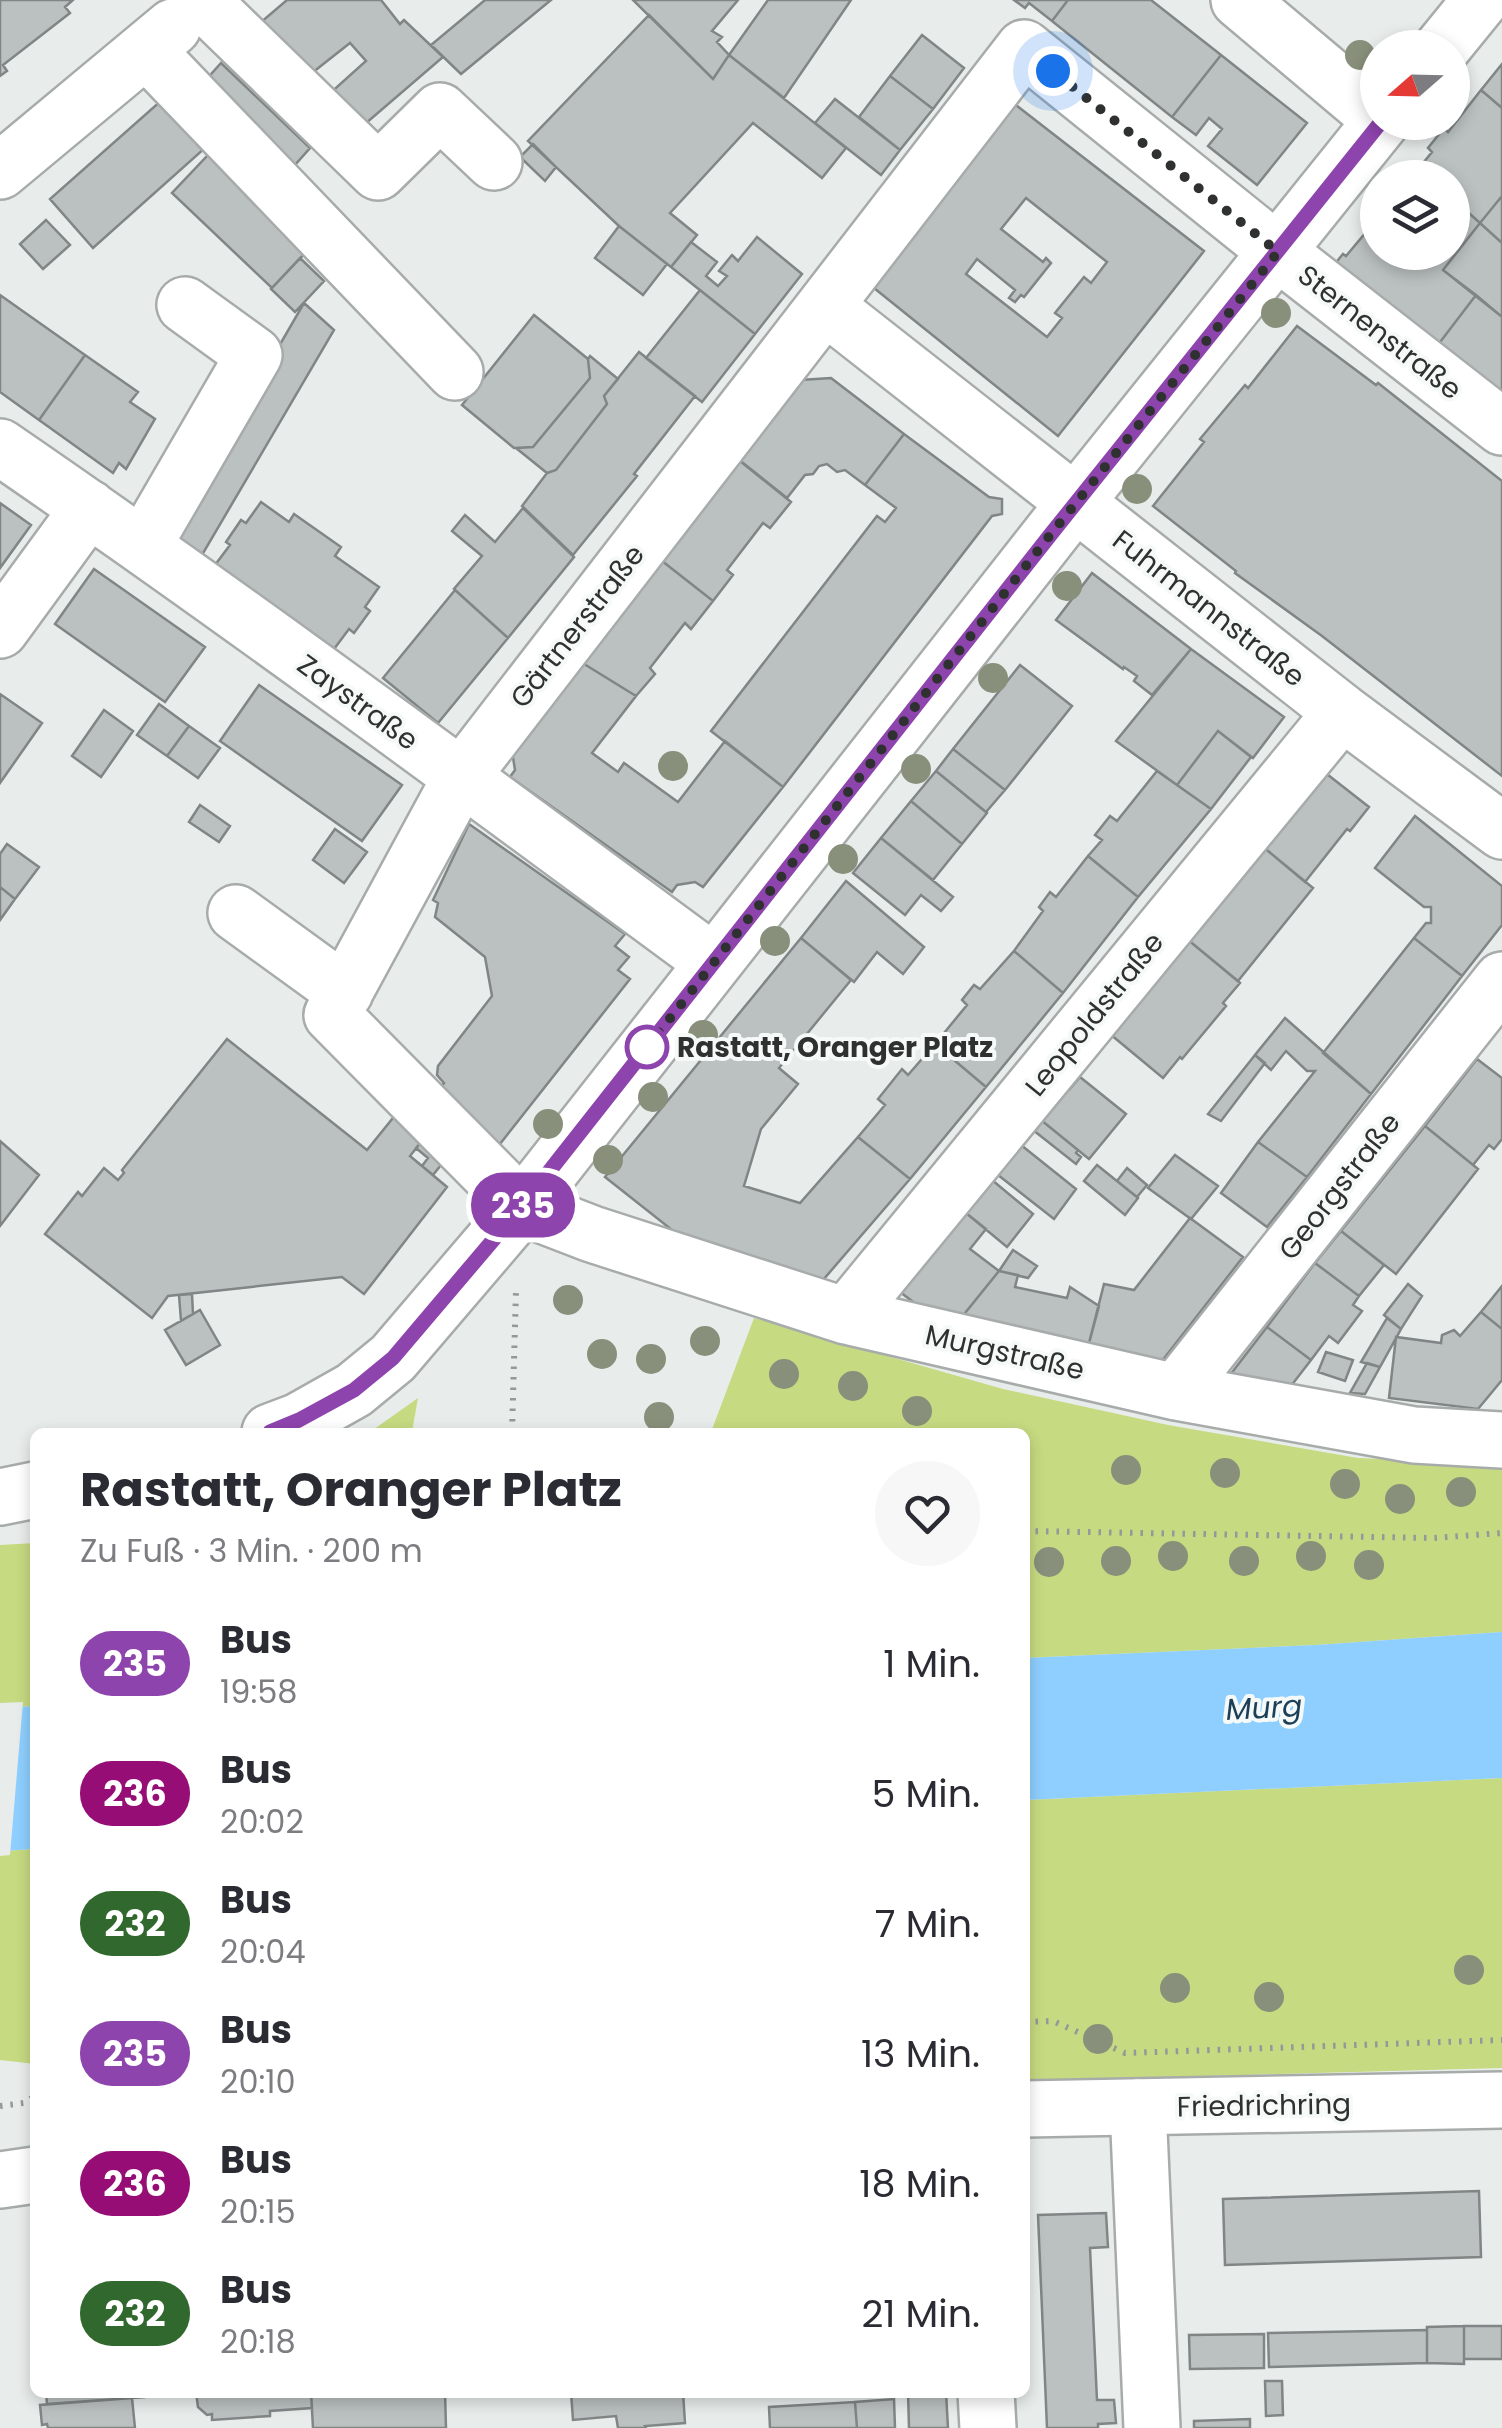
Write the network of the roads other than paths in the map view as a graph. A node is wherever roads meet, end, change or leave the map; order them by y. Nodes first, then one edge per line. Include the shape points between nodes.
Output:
1 (1239, 0) edge
2 (1482, 0) edge
3 (205, 1) edge
4 (1457, 30) edge
5 (1024, 48) joint
6 (146, 50) junction
7 (1360, 104) edge
8 (1364, 140) edge
9 (494, 162) dead end
10 (0, 171) edge
11 (1278, 252) junction
12 (185, 305) dead end
13 (825, 306) junction
14 (455, 372) dead end
15 (1502, 427) edge
16 (0, 447) edge
17 (1076, 504) junction
18 (89, 508) junction
19 (143, 546) junction
20 (0, 630) edge
21 (1342, 712) junction
22 (461, 776) junction
23 (1502, 832) edge
24 (236, 912) dead end
25 (713, 962) junction
26 (1502, 980) edge
27 (345, 992) junction
28 (522, 1206) junction
29 (846, 1316) junction
30 (1176, 1392) junction
31 (280, 1428) edge
32 (1500, 1438) edge
33 (30, 1491) edge
34 (0, 1497) edge
35 (1502, 2100) edge
36 (1138, 2107) junction
37 (1030, 2109) edge
38 (30, 2177) edge
39 (0, 2180) edge
40 (986, 2398) edge
41 (988, 2428) edge
42 (1152, 2428) edge

1 - 7 street
2 - 4 street
3 - 6 street
3 - 9 street via 378,172 440,111
5 - 11 street, Sternenstraße
5 - 13 street, Gärtnerstraße
6 - 10 street
6 - 14 street
8 - 11 street
11 - 15 street, Sternenstraße via 1419,389
11 - 17 street
12 - 19 street via 254,354
13 - 17 street, Fuhrmannstraße
13 - 22 street, Gärtnerstraße
16 - 18 street, Zaystraße
17 - 21 street, Fuhrmannstraße via 1308,655
17 - 25 street
18 - 19 street, Zaystraße
18 - 20 street
19 - 22 street, Zaystraße
21 - 23 street, Fuhrmannstraße
21 - 29 street, Leopoldstraße
22 - 25 street, Zaystraße
22 - 27 street, Gärtnerstraße
24 - 27 street
25 - 28 street
26 - 30 street, Georgstraße
27 - 28 street via 332,1015
28 - 29 street, Murgstraße
28 - 31 street via 393,1358 354,1390
29 - 30 street, Murgstraße
30 - 32 street, Murgstraße via 1414,1436
33 - 34 street
35 - 36 street, Friedrichring
36 - 37 street, Friedrichring
36 - 42 street
38 - 39 street
40 - 41 street

